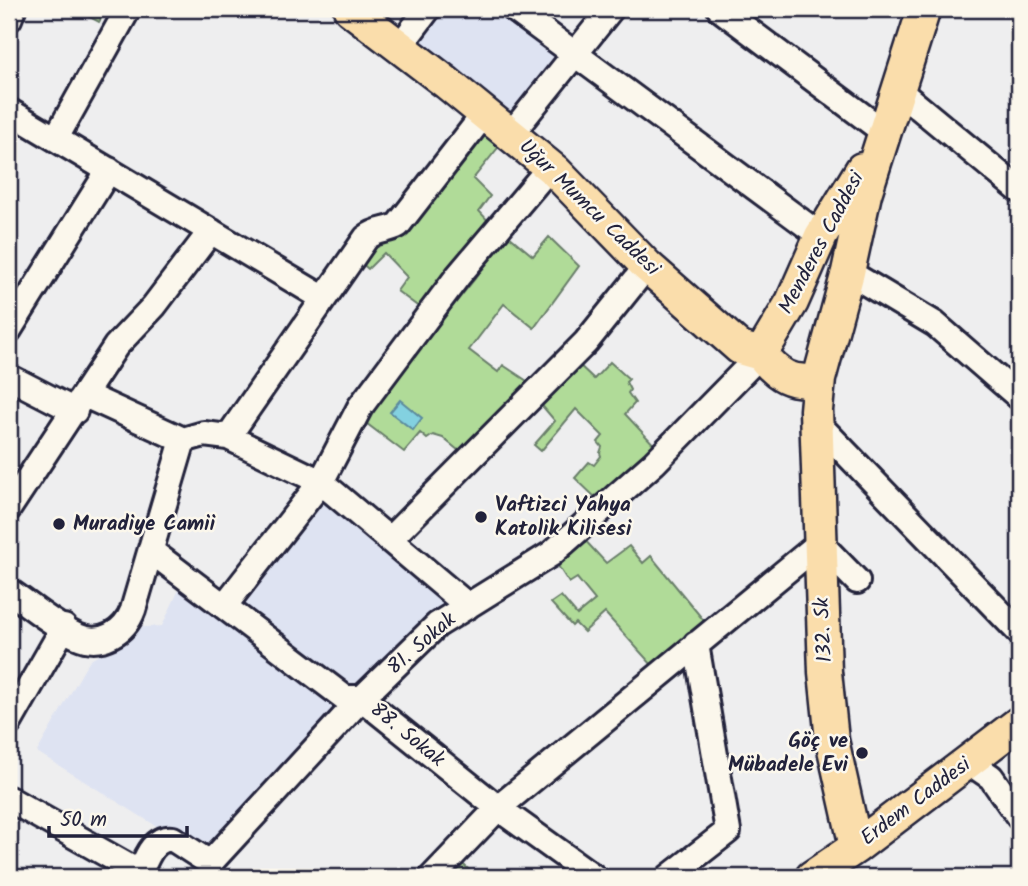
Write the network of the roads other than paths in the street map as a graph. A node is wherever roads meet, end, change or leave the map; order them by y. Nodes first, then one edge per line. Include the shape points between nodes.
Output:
1 (13, 9) edge
2 (128, 9) edge
3 (350, 9) edge
4 (428, 9) edge
5 (514, 9) edge
6 (611, 9) edge
7 (720, 9) edge
8 (924, 9) edge
9 (9, 19) edge
10 (400, 46) junction
11 (576, 54) junction
12 (898, 90) junction
13 (9, 111) edge
14 (485, 113) junction
15 (884, 132) junction
16 (511, 134) junction
17 (56, 138) junction
18 (550, 167) junction
19 (109, 170) junction
20 (1019, 190) edge
21 (211, 230) junction
22 (821, 236) junction
23 (647, 266) junction
24 (848, 272) junction
25 (323, 298) junction
26 (792, 302) junction
27 (835, 317) junction
28 (9, 330) edge
29 (761, 354) junction
30 (9, 377) edge
31 (1019, 397) edge
32 (811, 398) junction
33 (80, 403) junction
34 (228, 437) junction
35 (183, 440) junction
36 (321, 482) junction
37 (9, 508) edge
38 (819, 536) junction
39 (390, 539) junction
40 (151, 551) junction
41 (862, 579) dead end
42 (9, 591) edge
43 (225, 605) junction
44 (468, 606) junction
45 (64, 627) junction
46 (1019, 632) edge
47 (696, 644) junction
48 (361, 698) junction
49 (9, 723) edge
50 (1019, 723) edge
51 (969, 762) junction
52 (9, 799) edge
53 (498, 808) junction
54 (1019, 817) edge
55 (856, 847) junction
56 (139, 875) edge
57 (432, 877) edge
58 (594, 877) edge
59 (669, 877) edge
60 (812, 877) edge

1 - 9 street
2 - 17 street
3 - 10 main road, Uğur Mumcu Caddesi
4 - 10 street
5 - 11 street
6 - 11 street
7 - 15 street
8 - 12 main road, Menderes Caddesi
10 - 14 main road, Uğur Mumcu Caddesi
11 - 16 street
11 - 22 street
12 - 15 main road, Menderes Caddesi
12 - 20 street
13 - 17 street
14 - 16 main road, Uğur Mumcu Caddesi
14 - 25 street via 398,225 376,230 366,238
15 - 22 main road, Menderes Caddesi
15 - 24 main road, Menderes Caddesi
16 - 18 main road, Uğur Mumcu Caddesi
17 - 19 street
18 - 23 main road, Uğur Mumcu Caddesi
18 - 36 street via 458,276 360,407
19 - 21 street
19 - 28 street
21 - 25 street
21 - 33 street via 154,306 116,346
22 - 26 main road, Menderes Caddesi
23 - 29 main road, Uğur Mumcu Caddesi via 740,348
23 - 39 street via 586,342
24 - 27 main road, Menderes Caddesi
24 - 31 street via 935,324
25 - 34 street
26 - 27 main road via 818,301
26 - 29 main road, Menderes Caddesi
27 - 32 main road, Menderes Caddesi
29 - 32 main road, Uğur Mumcu Caddesi
29 - 44 street, 81. Sokak via 654,463 551,554
30 - 33 street
32 - 38 main road, 132. Sk
32 - 46 street
33 - 35 street
33 - 37 street
34 - 35 street via 204,434
34 - 36 street
35 - 40 street
36 - 39 street
36 - 43 street
38 - 41 street
38 - 47 street
38 - 55 main road, 132. Sk via 832,740
39 - 44 street
40 - 43 street, 88. Sokak
40 - 45 street via 130,618 121,631 96,639 77,636
42 - 45 street
43 - 48 street, 88. Sokak via 345,698
44 - 48 street, 81. Sokak via 437,625
45 - 49 street
47 - 53 street
47 - 59 street via 729,831
48 - 53 street, 88. Sokak
48 - 56 street, 81. Sokak via 210,863 168,838 156,844
50 - 51 main road, Erdem Caddesi
51 - 54 street via 991,778
51 - 55 main road, Erdem Caddesi
52 - 56 street
53 - 57 street
53 - 58 street, 88. Sokak
55 - 60 main road, Erdem Caddesi

